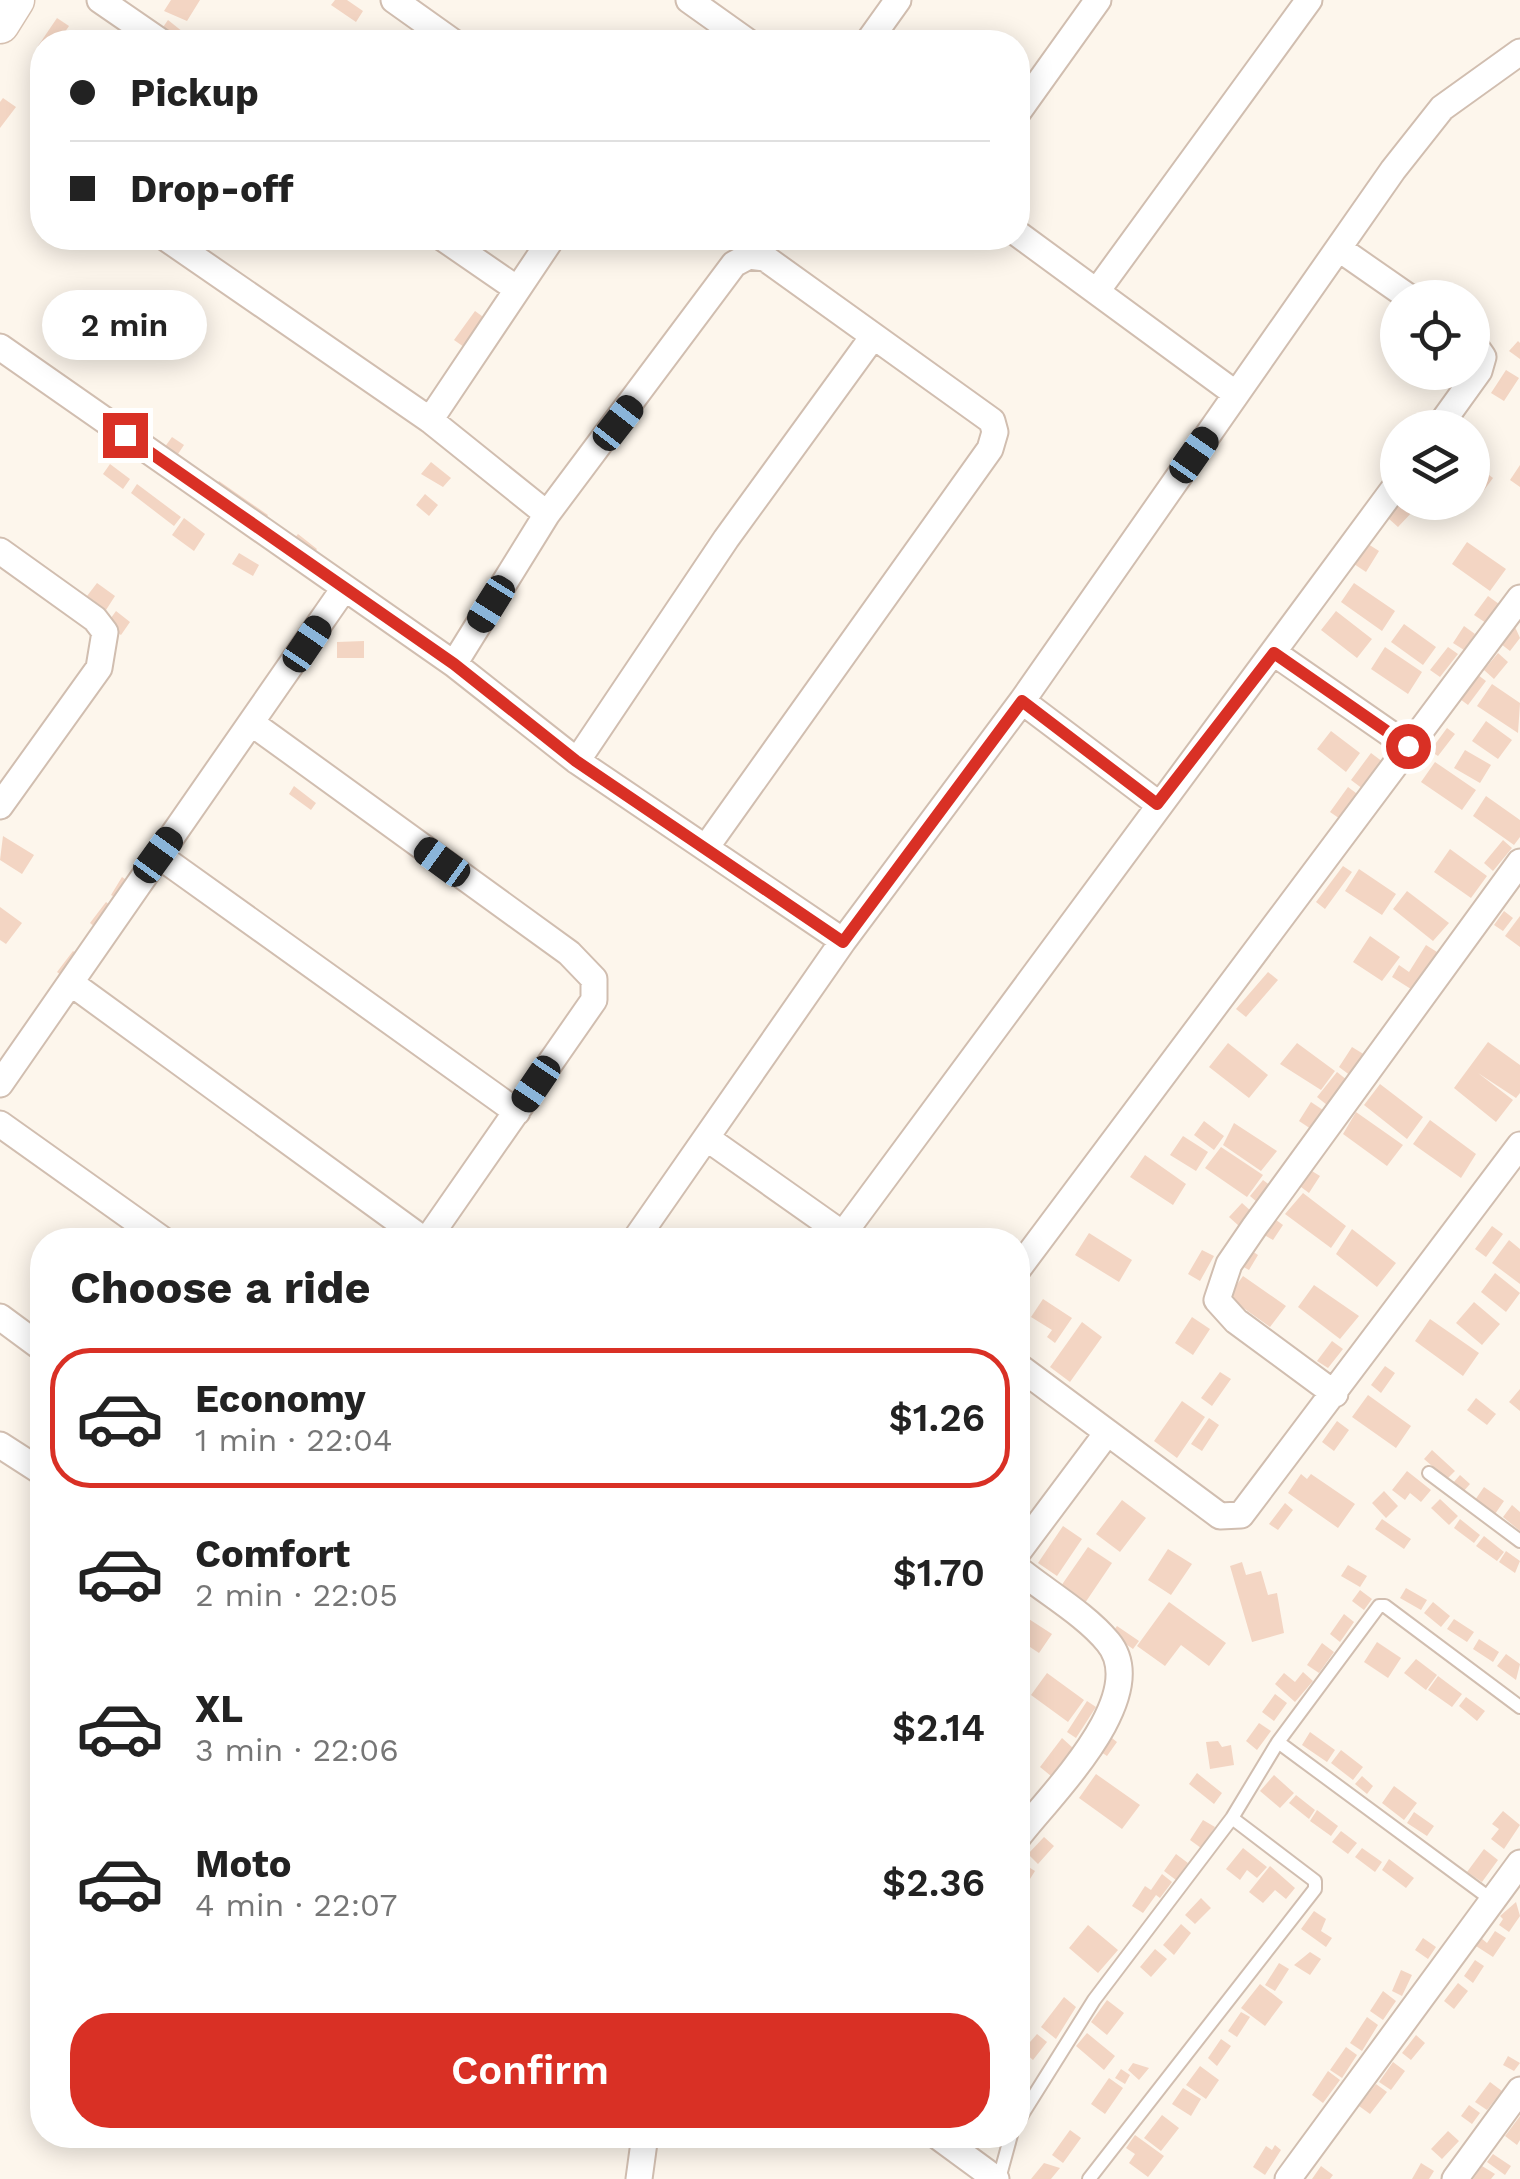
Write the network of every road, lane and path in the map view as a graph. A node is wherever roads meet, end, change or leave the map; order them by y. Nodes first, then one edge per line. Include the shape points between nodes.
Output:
1 (15, 0) edge
2 (100, 0) edge
3 (394, 0) edge
4 (898, 0) edge
5 (1098, 0) edge
6 (1309, 0) edge
7 (699, 3) edge
8 (0, 24) edge
9 (144, 30) edge
10 (436, 30) edge
11 (733, 30) edge
12 (877, 30) edge
13 (1520, 52) edge
14 (1030, 95) edge
15 (1030, 243) edge
16 (183, 250) edge
17 (461, 250) edge
18 (544, 250) edge
19 (1341, 250) junction
20 (1384, 280) edge
21 (517, 288) junction
22 (1097, 290) junction
23 (872, 338) junction
24 (0, 346) edge
25 (1236, 394) junction
26 (430, 420) junction
27 (1380, 508) edge
28 (547, 514) junction
29 (0, 551) edge
30 (343, 590) junction
31 (1520, 598) edge
32 (1274, 653) junction
33 (454, 664) junction
34 (1022, 701) junction
35 (253, 724) junction
36 (1408, 746) junction
37 (576, 761) junction
38 (1157, 804) junction
39 (0, 806) edge
40 (706, 846) junction
41 (158, 855) junction
42 (1520, 862) edge
43 (843, 942) junction
44 (71, 983) junction
45 (0, 1084) edge
46 (517, 1112) junction
47 (0, 1124) edge
48 (708, 1139) junction
49 (1520, 1145) edge
50 (146, 1228) edge
51 (409, 1228) edge
52 (435, 1228) edge
53 (644, 1228) edge
54 (834, 1228) edge
55 (853, 1228) edge
56 (1030, 1253) edge
57 (0, 1317) edge
58 (30, 1339) edge
59 (1030, 1375) edge
60 (1335, 1394) junction
61 (1108, 1432) junction
62 (0, 1444) edge
63 (30, 1464) edge
64 (1429, 1474) dead end
65 (1030, 1536) edge
66 (1520, 1540) edge
67 (1030, 1579) edge
68 (1520, 1707) edge
69 (1278, 1742) junction
70 (1232, 1818) junction
71 (1030, 1822) edge
72 (1520, 1863) edge
73 (1492, 1900) junction
74 (1520, 2090) edge
75 (1030, 2101) edge
76 (644, 2148) edge
77 (954, 2148) edge
78 (1007, 2148) edge
79 (639, 2179) edge
80 (997, 2179) edge
81 (1089, 2179) edge
82 (1288, 2179) edge
83 (1455, 2179) edge

1 - 8 street
2 - 9 street
3 - 10 street
4 - 12 street
5 - 14 street
6 - 22 street
7 - 11 street
13 - 19 street via 1442,108
15 - 22 street
16 - 26 street
17 - 21 street
18 - 21 street
19 - 20 street
19 - 25 street
21 - 26 street
22 - 25 street
23 - 28 street via 765,258 748,256 734,264
23 - 37 street
23 - 40 street via 992,420 994,440
24 - 30 street
25 - 34 street
26 - 28 street
27 - 32 street
28 - 33 street
29 - 39 street via 104,632 99,668
30 - 33 street
30 - 35 street
31 - 36 street
32 - 36 street
32 - 38 street
33 - 37 street
34 - 38 street
34 - 43 street
35 - 41 street
35 - 46 street via 569,954 594,979 594,1000
36 - 56 street
37 - 40 street
38 - 55 street
40 - 43 street
41 - 44 street
41 - 46 street
42 - 60 street via 1254,1226 1220,1286 1218,1300 1236,1321
43 - 48 street
44 - 45 street
44 - 51 street
46 - 52 street
47 - 50 street
48 - 53 street
48 - 54 street
49 - 60 street
57 - 58 street
59 - 61 street
60 - 61 street via 1241,1514 1220,1516
61 - 65 street
62 - 63 street
64 - 66 lane
67 - 71 street via 1110,1643 1122,1674 1113,1714
68 - 69 lane via 1381,1605
69 - 70 lane
69 - 73 lane
70 - 75 lane via 1094,2000
70 - 81 lane via 1315,1881 1316,1889
72 - 73 street
73 - 82 street
74 - 83 street
76 - 79 street
77 - 80 street
78 - 80 lane

